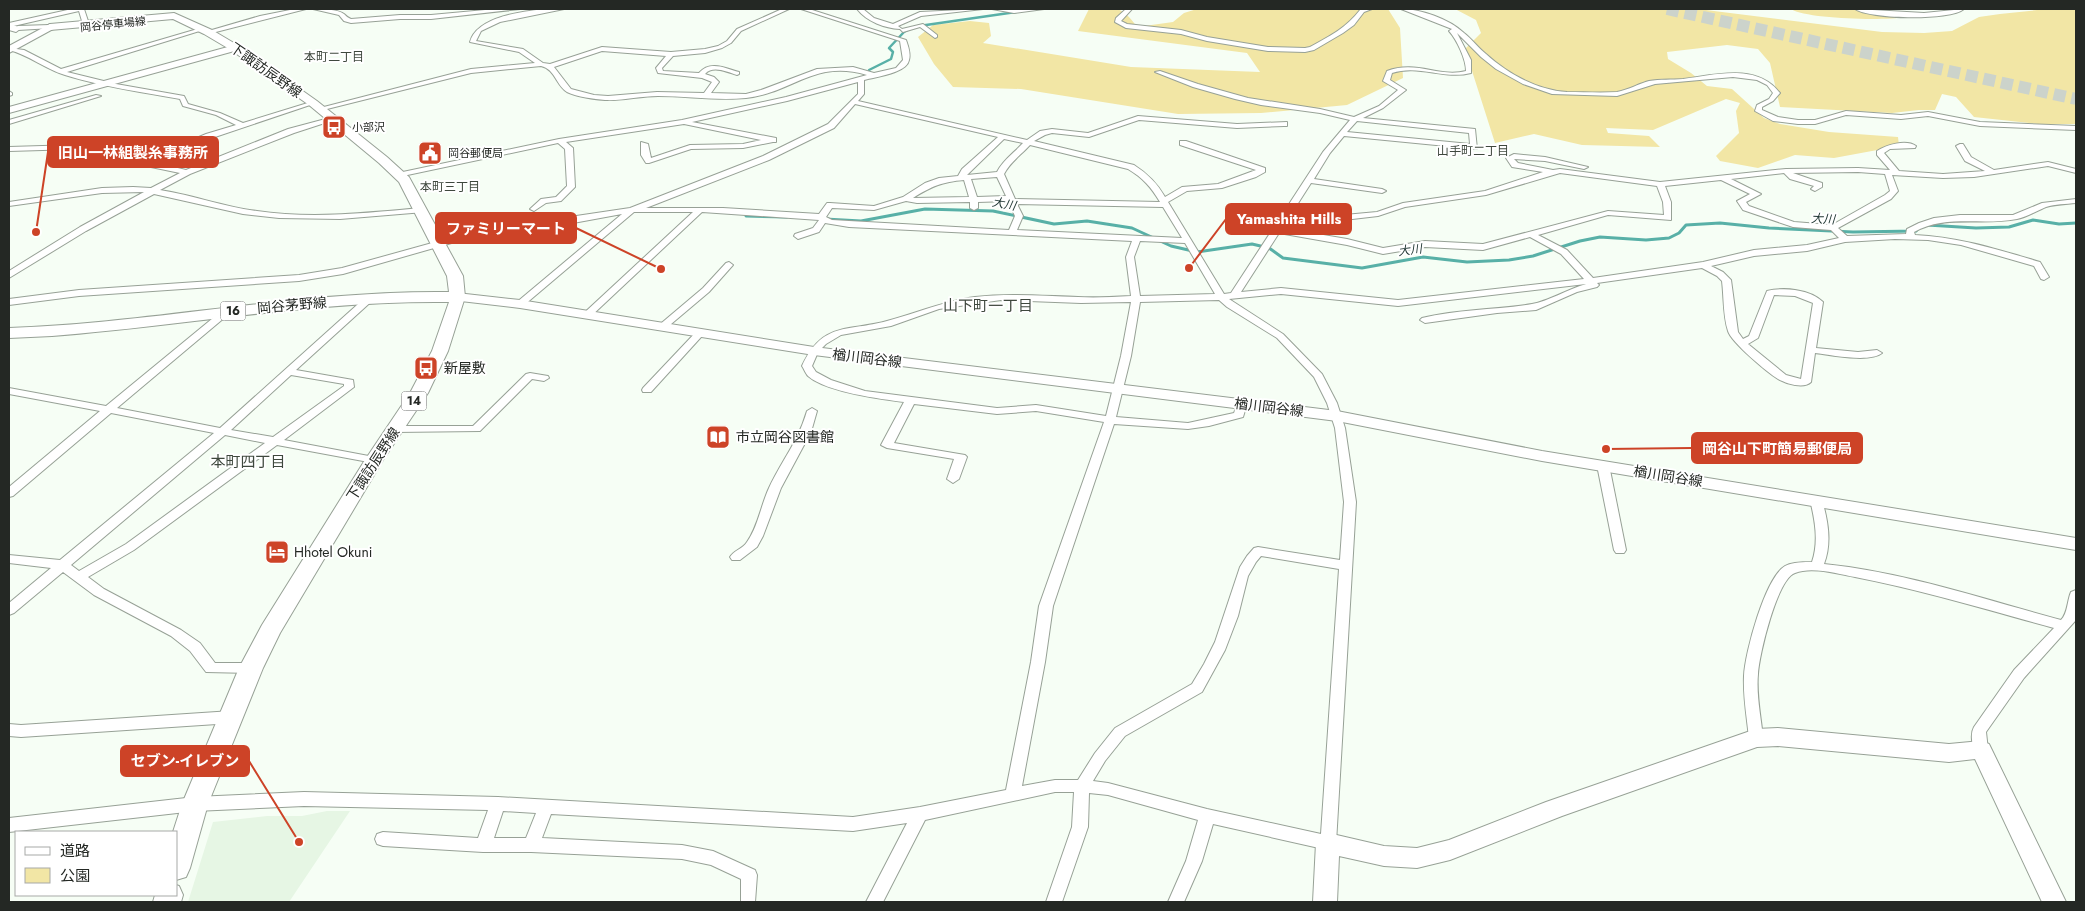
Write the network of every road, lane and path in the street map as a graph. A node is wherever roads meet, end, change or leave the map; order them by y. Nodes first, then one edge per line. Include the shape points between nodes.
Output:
1 (80, 9) edge
2 (303, 9) edge
3 (316, 9) edge
4 (517, 9) edge
5 (532, 9) edge
6 (561, 9) edge
7 (786, 9) edge
8 (804, 9) edge
9 (860, 9) edge
10 (980, 9) edge
11 (995, 9) edge
12 (1041, 9) edge
13 (1129, 9) edge
14 (1369, 9) edge
15 (1404, 9) edge
16 (1859, 9) edge
17 (1960, 9) edge
18 (547, 10) junction
19 (181, 12) edge
20 (83, 24) junction
21 (893, 26) junction
22 (1450, 26) junction
23 (11, 27) edge
24 (48, 29) junction
25 (206, 30) junction
26 (903, 30) junction
27 (935, 36) dead end
28 (895, 37) junction
29 (235, 48) junction
30 (10, 50) edge
31 (671, 54) junction
32 (541, 64) junction
33 (550, 66) junction
34 (62, 71) junction
35 (1158, 72) dead end
36 (737, 73) dead end
37 (700, 76) junction
38 (876, 76) junction
39 (861, 80) junction
40 (106, 83) junction
41 (98, 96) dead end
42 (705, 96) junction
43 (855, 102) junction
44 (9, 110) edge
45 (322, 110) junction
46 (1355, 119) junction
47 (9, 122) edge
48 (682, 122) junction
49 (1284, 124) dead end
50 (240, 125) junction
51 (2076, 128) edge
52 (1341, 134) junction
53 (1003, 136) junction
54 (773, 140) junction
55 (559, 141) junction
56 (1028, 142) junction
57 (1183, 143) dead end
58 (644, 144) dead end
59 (794, 144) junction
60 (1912, 146) dead end
61 (1960, 146) dead end
62 (9, 149) edge
63 (151, 160) junction
64 (1786, 171) junction
65 (2076, 171) edge
66 (187, 172) junction
67 (1552, 172) junction
68 (1993, 172) junction
69 (1888, 173) junction
70 (1000, 174) junction
71 (1898, 174) junction
72 (398, 175) junction
73 (1609, 177) junction
74 (964, 178) junction
75 (1723, 178) junction
76 (1308, 180) junction
77 (1660, 184) junction
78 (1815, 189) dead end
79 (152, 190) junction
80 (1382, 191) dead end
81 (906, 199) junction
82 (1011, 199) junction
83 (2076, 201) edge
84 (974, 202) junction
85 (1165, 203) junction
86 (9, 204) edge
87 (534, 209) dead end
88 (422, 210) junction
89 (632, 210) junction
90 (700, 210) junction
91 (822, 219) junction
92 (1282, 221) junction
93 (1833, 228) junction
94 (1276, 230) junction
95 (1012, 232) junction
96 (1531, 234) junction
97 (798, 236) dead end
98 (1911, 236) junction
99 (1845, 238) junction
100 (1137, 239) junction
101 (1187, 241) junction
102 (439, 245) junction
103 (729, 265) dead end
104 (1703, 265) junction
105 (9, 275) edge
106 (2044, 277) dead end
107 (1591, 281) junction
108 (1234, 296) junction
109 (457, 297) junction
110 (1221, 297) junction
111 (370, 298) junction
112 (1136, 299) junction
113 (9, 302) edge
114 (520, 304) junction
115 (227, 311) junction
116 (586, 316) junction
117 (1425, 320) dead end
118 (661, 328) junction
119 (9, 333) edge
120 (699, 334) junction
121 (1741, 344) junction
122 (1811, 350) junction
123 (814, 351) junction
124 (1877, 353) dead end
125 (289, 372) junction
126 (544, 378) dead end
127 (1118, 389) junction
128 (647, 390) dead end
129 (9, 391) edge
130 (911, 400) junction
131 (1242, 404) junction
132 (111, 410) junction
133 (812, 411) dead end
134 (1337, 416) junction
135 (1110, 420) junction
136 (395, 429) junction
137 (222, 432) junction
138 (275, 441) junction
139 (374, 460) junction
140 (1603, 466) junction
141 (953, 479) dead end
142 (9, 493) edge
143 (1816, 500) junction
144 (2076, 544) edge
145 (1620, 550) dead end
146 (736, 558) dead end
147 (9, 559) edge
148 (63, 564) junction
149 (1347, 566) junction
150 (1818, 566) junction
151 (80, 576) junction
152 (2076, 595) edge
153 (9, 610) edge
154 (2063, 626) junction
155 (251, 668) junction
156 (232, 717) junction
157 (9, 730) edge
158 (1756, 738) junction
159 (1981, 750) junction
160 (1082, 786) junction
161 (1013, 794) junction
162 (194, 804) junction
163 (498, 804) junction
164 (546, 807) junction
165 (920, 814) junction
166 (1207, 816) junction
167 (9, 825) edge
168 (383, 839) dead end
169 (1328, 843) junction
170 (483, 845) junction
171 (531, 845) junction
172 (178, 861) edge
173 (748, 900) dead end
174 (874, 902) edge
175 (1054, 902) edge
176 (1176, 902) edge
177 (1325, 902) edge
178 (2054, 902) edge

1 - 20 street via 85,21
1 - 23 street
2 - 25 street
3 - 4 street via 341,14 351,21
5 - 18 street
6 - 18 street
7 - 31 street via 740,30 720,47 689,54
8 - 28 street
9 - 21 street via 866,16
10 - 21 street via 920,14
11 - 12 street
13 - 14 street via 1118,18 1118,22 1126,26 1288,50 1312,49 1341,32 1362,11
15 - 22 street
16 - 17 main road via 1926,14
18 - 32 street via 521,14 483,28 472,42 516,49
19 - 20 main road, 岡谷停車場線
19 - 24 main road, 岡谷停車場線 via 152,20
19 - 25 main road, 下諏訪辰野線 / 14
20 - 24 main road, 岡谷停車場線
21 - 26 street
22 - 46 street via 1470,61 1469,72 1456,74 1394,68 1386,82 1403,90 1381,107
22 - 51 street via 1502,68 1536,87 1553,92 1627,93 1654,82 1739,75 1762,80 1775,87 1778,92 1759,106 1758,111 1776,119 1815,122 1846,112 1901,117 1928,114 1987,125
23 - 24 street
24 - 30 main road
25 - 29 main road, 下諏訪辰野線 / 14
25 - 34 street
26 - 27 street via 920,25
26 - 28 street
28 - 38 street via 903,40 906,62 898,69
29 - 40 main road
29 - 45 main road, 下諏訪辰野線 / 14
30 - 34 street via 19,50 52,69
31 - 33 street via 602,49
31 - 37 street via 658,68 660,72
32 - 33 street
32 - 45 street via 471,71
33 - 42 street via 570,90 594,97
34 - 40 street
35 - 46 street via 1250,100 1320,110
36 - 37 street via 715,67 706,69
37 - 42 street via 713,78 716,82
38 - 39 street
38 - 42 street via 853,69 832,69 755,94
39 - 43 street via 861,94
39 - 48 street
40 - 44 main road
40 - 50 street via 182,97 185,106 218,114
41 - 47 street
43 - 53 street
43 - 59 street via 831,126
45 - 50 street
45 - 66 street via 291,131
45 - 72 main road, 下諏訪辰野線 / 14
46 - 52 street
46 - 52 street via 1472,131 1474,147
48 - 54 street
48 - 55 street
49 - 56 street via 1237,126 1138,118 1088,135 1052,131
50 - 63 street
52 - 76 street
53 - 56 street
53 - 74 street via 965,171
54 - 58 street via 743,146 690,146 649,161
54 - 59 street
55 - 72 street
55 - 87 street via 569,148 572,187 558,199 544,202
56 - 70 street via 1005,164
56 - 85 street via 1131,167 1154,185
57 - 85 street via 1262,170 1219,186 1185,189
59 - 89 street
60 - 71 street via 1888,147 1880,153
61 - 68 street via 1968,158
62 - 63 street via 76,147
63 - 66 street via 154,165
64 - 69 street
64 - 75 street
64 - 78 street via 1792,177 1819,184
65 - 68 street via 2059,165 2041,164
66 - 79 street
67 - 73 street
67 - 73 street via 1516,165 1510,158 1545,159 1604,171 1610,174
67 - 92 street via 1486,193 1403,205 1378,214
68 - 71 street via 1943,176
69 - 71 street
69 - 93 street via 1894,191 1888,197
70 - 74 street
70 - 82 street
72 - 88 main road, 下諏訪辰野線 / 14
73 - 77 street
74 - 81 street via 928,185
74 - 84 street
75 - 77 street
75 - 93 street via 1756,194 1741,201 1746,208 1793,224
76 - 80 street
76 - 92 street
77 - 96 street via 1667,202 1668,218 1608,213
79 - 86 street via 114,189
79 - 88 street via 258,214 296,216
79 - 105 street
81 - 84 street
81 - 91 street via 874,208 830,205
82 - 84 street
82 - 85 street
82 - 95 street via 1019,216
83 - 98 street via 2042,206 2029,214 2012,218 1931,220 1910,231
85 - 101 street
88 - 102 main road, 下諏訪辰野線 / 14
89 - 90 street
89 - 102 street via 461,238
89 - 114 street
90 - 91 street
90 - 116 street
91 - 95 street via 849,224
91 - 97 street via 816,230
92 - 94 street
93 - 99 street
94 - 96 street via 1383,251 1425,244 1483,247
94 - 108 street
95 - 100 street
96 - 107 street via 1564,252
98 - 99 street
98 - 106 street via 1976,246 2036,264
99 - 104 street via 1807,248 1754,253
100 - 101 street
100 - 112 street via 1130,257
101 - 110 street
102 - 109 main road, 下諏訪辰野線 / 14 via 454,276
102 - 113 street via 343,271 299,278 79,293
103 - 118 street via 706,290
104 - 107 street
104 - 121 street via 1726,280 1733,332
107 - 108 street via 1398,303 1281,291
107 - 117 street via 1594,286 1574,290 1536,307
108 - 110 street
109 - 111 main road, 岡谷茅野線 / 16
109 - 114 main road, 楢川岡谷線
109 - 136 main road, 下諏訪辰野線 / 14 via 440,351 419,393
110 - 112 street
110 - 134 street via 1280,336 1318,376
111 - 115 main road, 岡谷茅野線 / 16
111 - 125 street
112 - 123 street via 1001,297 974,300 938,307 888,324 838,333
112 - 127 street
114 - 116 main road, 楢川岡谷線
115 - 119 main road, 岡谷茅野線 / 16 via 72,331
115 - 132 street
116 - 118 main road, 楢川岡谷線
118 - 120 main road, 楢川岡谷線
120 - 123 main road, 楢川岡谷線
120 - 128 street
121 - 122 street via 1782,377 1795,382 1806,382
121 - 122 street via 1753,338 1770,293 1779,291 1818,302
122 - 124 street via 1858,355
123 - 127 main road, 楢川岡谷線
123 - 130 street via 807,366 812,374 827,382 864,394
125 - 137 street
125 - 138 street via 349,382 349,387
126 - 136 street via 530,376 476,429
127 - 131 main road, 楢川岡谷線
127 - 135 street
129 - 132 street
130 - 135 street via 997,410 1036,408
130 - 141 street via 887,445 961,457
131 - 134 main road, 楢川岡谷線
131 - 135 street via 1239,415 1188,426
132 - 137 street
132 - 142 street
133 - 146 street via 806,432 774,488 757,536 750,547
134 - 140 main road, 楢川岡谷線
134 - 149 street via 1350,502
135 - 161 street via 1046,606
136 - 139 main road, 下諏訪辰野線 / 14
137 - 138 street
137 - 148 street
138 - 139 street
138 - 151 street via 130,547
139 - 155 main road, 下諏訪辰野線 / 14
140 - 143 main road, 楢川岡谷線
140 - 145 street
143 - 144 main road, 楢川岡谷線
143 - 150 street via 1820,511 1823,554
147 - 148 street
148 - 151 street
148 - 153 street
149 - 160 street via 1258,551 1244,569 1229,625 1197,688 1120,732
149 - 169 street
150 - 154 street via 1879,576
150 - 158 street via 1791,568 1779,579 1761,627 1752,673
151 - 155 street via 99,592 176,633 195,647 211,668
152 - 154 street via 2071,618
154 - 159 street via 2019,674 1979,731
155 - 156 main road, 下諏訪辰野線 / 14
156 - 157 street
156 - 162 main road, 下諏訪辰野線 / 14
158 - 159 street via 1778,736 1949,753
158 - 169 main road via 1450,850 1417,858 1384,856
159 - 178 main road
160 - 161 street via 1055,786
160 - 166 street via 1108,789
160 - 175 street via 1080,827
161 - 165 street
162 - 163 street via 304,799
162 - 167 street
162 - 172 main road, 下諏訪辰野線 / 14
163 - 164 street
163 - 170 street
164 - 165 street via 853,824
164 - 171 street
165 - 174 street
166 - 169 street
166 - 176 street via 1194,861
168 - 170 street
169 - 177 main road
170 - 171 street
171 - 173 street via 682,852 713,858 749,875

